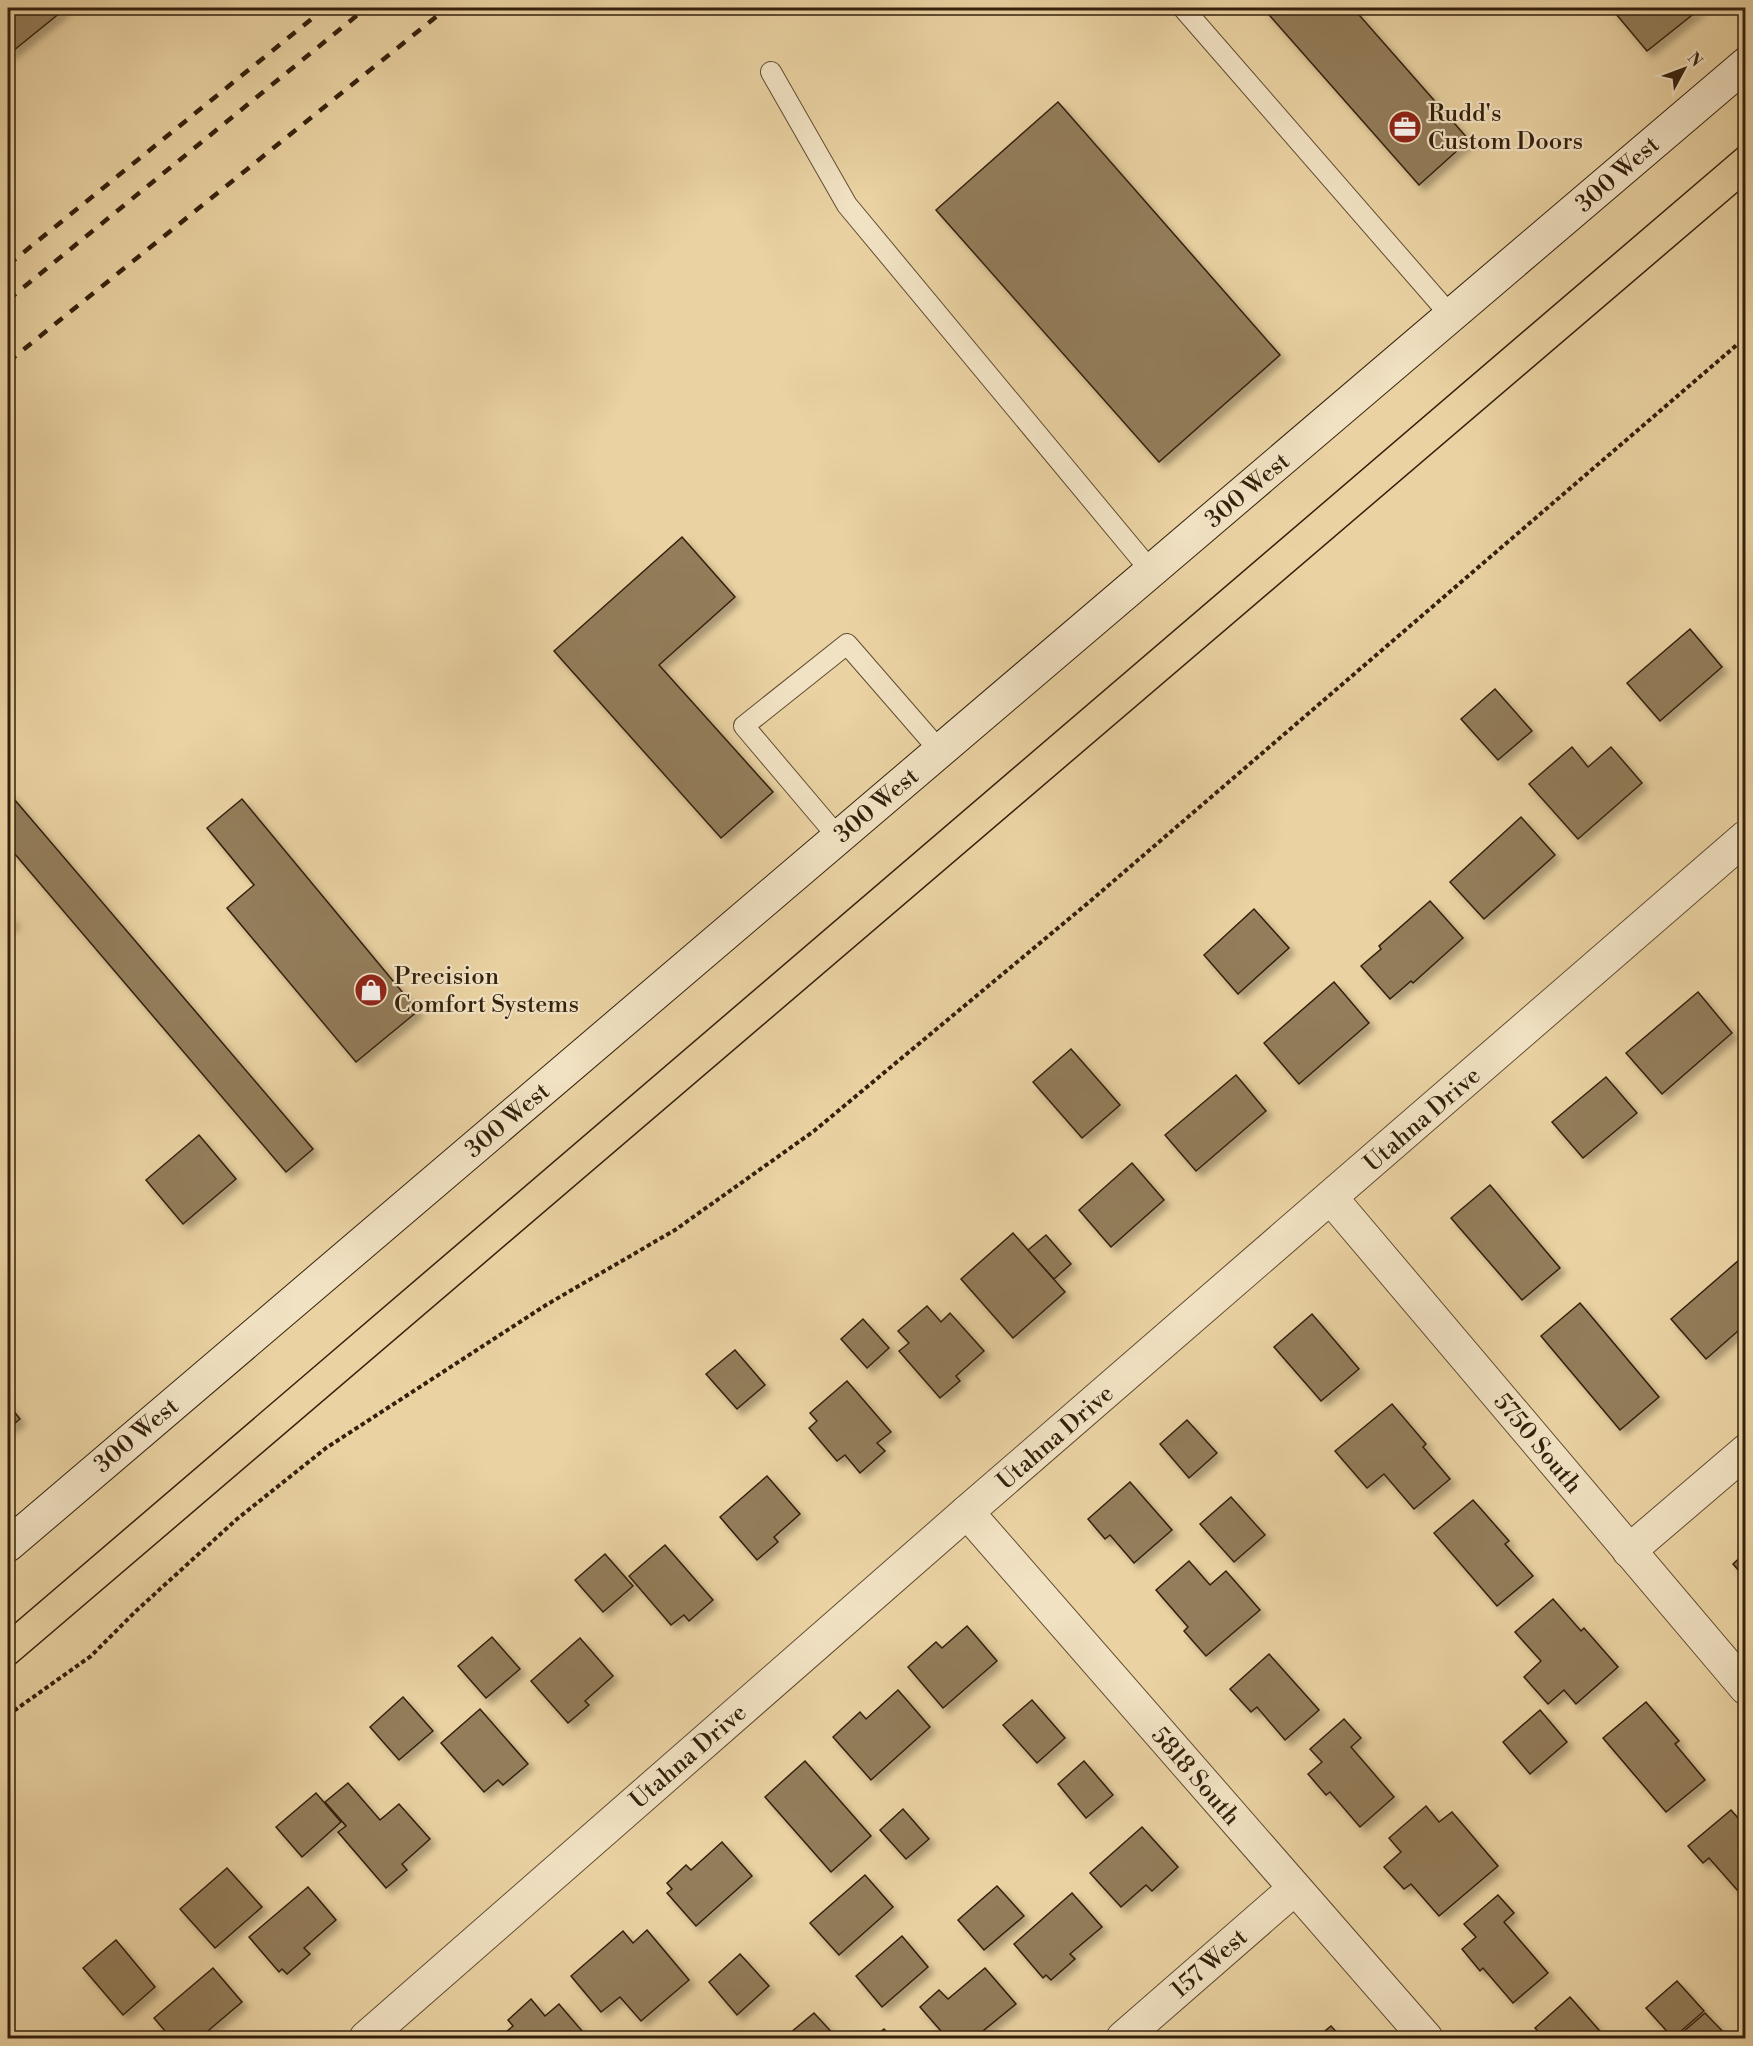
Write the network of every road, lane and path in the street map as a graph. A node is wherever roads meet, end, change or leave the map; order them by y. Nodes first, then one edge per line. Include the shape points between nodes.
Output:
1 (1183, 8) edge
2 (1746, 64) edge
3 (771, 72) dead end
4 (1451, 316) junction
5 (1746, 337) edge
6 (1151, 571) junction
7 (940, 751) junction
8 (838, 837) junction
9 (1746, 837) edge
10 (1330, 1198) junction
11 (1746, 1451) edge
12 (967, 1512) junction
13 (8, 1545) edge
14 (1629, 1551) junction
15 (1746, 1688) edge
16 (8, 1715) edge
17 (1294, 1888) junction
18 (366, 2038) edge
19 (1123, 2038) edge
20 (1426, 2038) edge

1 - 4 lane
2 - 4 street, 300 West
3 - 6 lane via 847,205
4 - 6 street, 300 West
5 - 16 path via 1097,896 813,1131 675,1230 546,1305 326,1448 244,1513 92,1656
6 - 7 street, 300 West
7 - 8 street, 300 West
7 - 8 lane via 847,644 744,726
8 - 13 street, 300 West
9 - 10 street, Utahna Drive
10 - 12 street, Utahna Drive
10 - 14 street, 5750 South
11 - 14 street
12 - 17 street, 5818 South
12 - 18 street, Utahna Drive
14 - 15 street, 5750 South
17 - 19 street, 157 West
17 - 20 street, 5818 South

